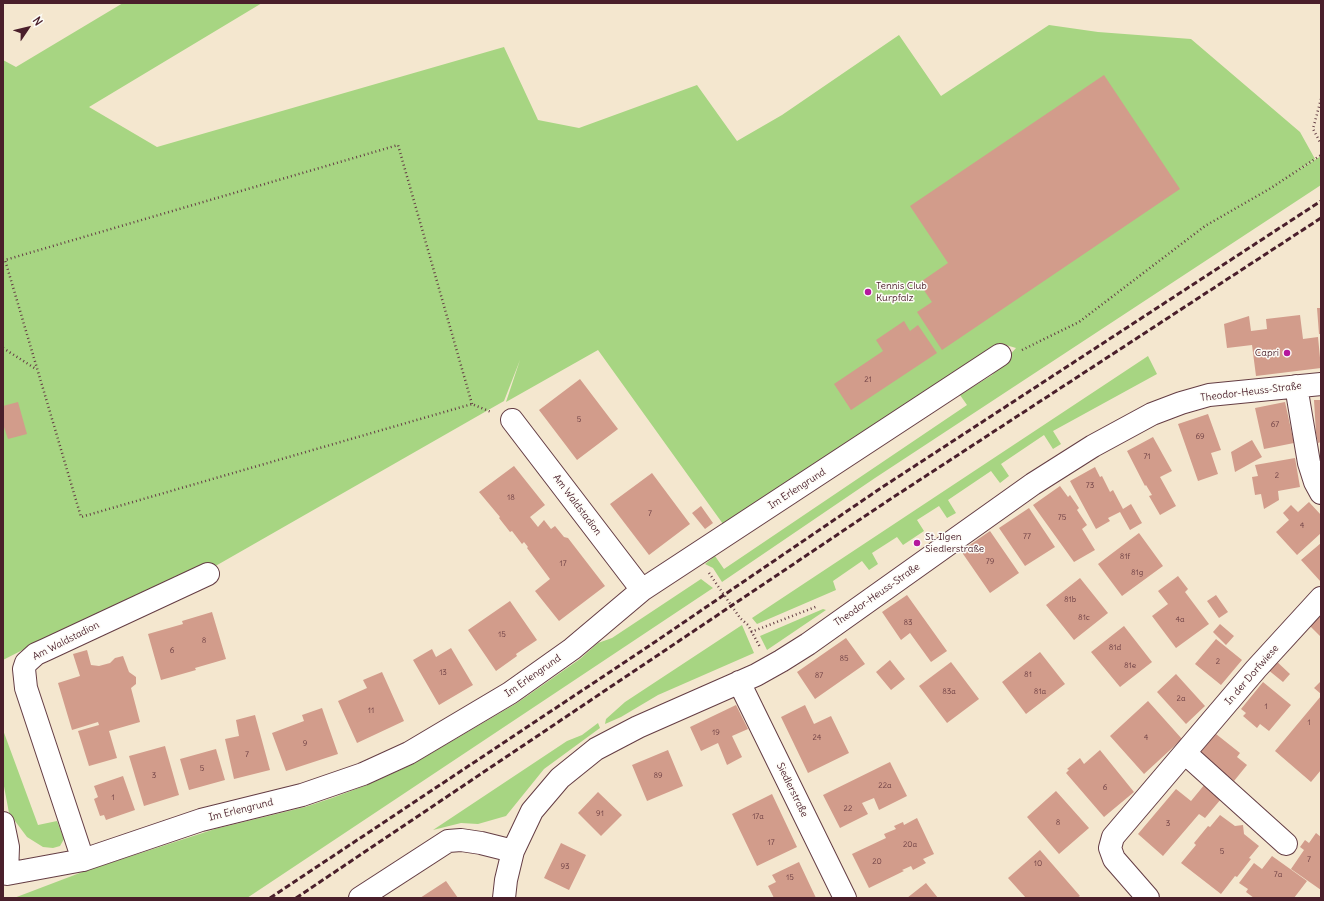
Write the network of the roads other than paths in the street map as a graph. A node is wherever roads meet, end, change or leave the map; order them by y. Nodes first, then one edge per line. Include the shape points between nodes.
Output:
1 (1000, 355) road end
2 (1321, 384) edge
3 (1296, 386) junction
4 (512, 420) road end
5 (1321, 493) edge
6 (208, 574) dead end
7 (642, 590) junction
8 (1321, 598) edge
9 (739, 682) junction
10 (1185, 753) junction
11 (3, 823) edge
12 (1286, 844) dead end
13 (513, 851) junction
14 (83, 860) junction
15 (5, 876) edge
16 (360, 898) edge
17 (504, 898) edge
18 (845, 898) edge
19 (1148, 898) edge

1 - 7 street, Im Erlengrund
2 - 3 street, Theodor-Heuss-Straße
3 - 5 street via 1309,463
3 - 9 street, Theodor-Heuss-Straße via 1195,398 1152,414 1033,484 808,644 770,668
4 - 7 street, Am Waldstadion
6 - 14 street, Am Waldstadion via 45,650 26,663 26,688
7 - 14 street, Im Erlengrund via 572,649 510,693 409,753 363,774 328,786 201,820
8 - 10 street, In der Dorfwiese via 1256,669
9 - 13 street, Theodor-Heuss-Straße via 596,749 560,778 544,795 524,825
9 - 18 street, Siedlerstraße
10 - 12 street
10 - 19 street, In der Dorfwiese via 1116,832 1110,843 1114,859
11 - 15 street via 8,847
13 - 16 street via 481,843 448,841
13 - 17 street, Theodor-Heuss-Straße
14 - 15 street, Im Erlengrund

